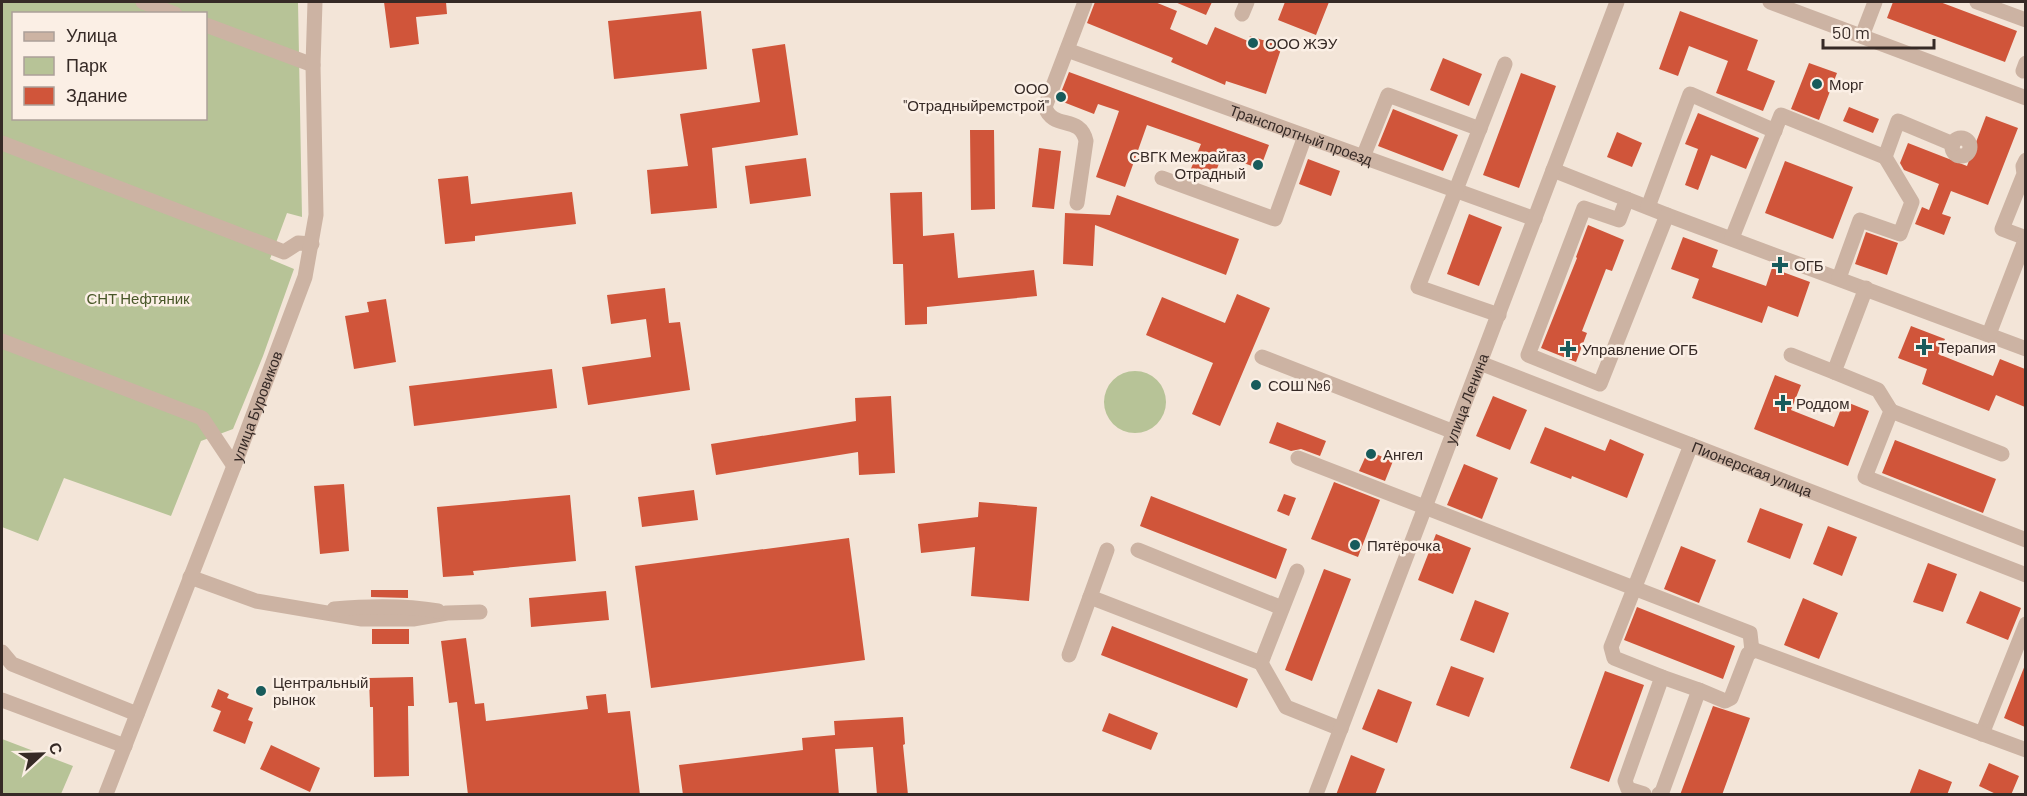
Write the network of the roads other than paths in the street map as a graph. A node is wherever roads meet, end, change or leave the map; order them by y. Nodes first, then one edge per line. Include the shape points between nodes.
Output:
1 (143, 2) edge
2 (315, 2) edge
3 (1085, 2) edge
4 (1617, 2) edge
5 (1770, 2) edge
6 (1875, 2) edge
7 (1977, 2) edge
8 (1804, 7) edge
9 (170, 12) edge
10 (2025, 20) edge
11 (207, 25) edge
12 (1862, 36) junction
13 (1067, 50) junction
14 (1505, 64) dead end
15 (313, 65) junction
16 (2025, 98) edge
17 (1480, 129) junction
18 (1775, 131) junction
19 (1305, 136) junction
20 (2, 143) edge
21 (1953, 144) dead end
22 (1363, 157) junction
23 (1885, 157) junction
24 (1553, 170) junction
25 (2025, 170) edge
26 (1162, 178) dead end
27 (1456, 190) junction
28 (1627, 199) junction
29 (1077, 203) dead end
30 (1648, 207) junction
31 (1667, 215) junction
32 (1535, 219) junction
33 (1732, 238) junction
34 (312, 244) junction
35 (2024, 246) edge
36 (1839, 278) junction
37 (1866, 288) junction
38 (1499, 315) junction
39 (1989, 334) junction
40 (2, 340) edge
41 (2025, 349) edge
42 (1791, 356) dead end
43 (1262, 357) dead end
44 (1480, 363) junction
45 (1834, 372) junction
46 (1891, 411) junction
47 (1454, 432) junction
48 (1691, 445) junction
49 (2002, 454) dead end
50 (1298, 458) dead end
51 (234, 466) junction
52 (1426, 507) junction
53 (2025, 540) edge
54 (1138, 549) dead end
55 (1107, 550) dead end
56 (1297, 571) dead end
57 (2025, 576) edge
58 (190, 577) junction
59 (1634, 588) junction
60 (1090, 597) junction
61 (1282, 608) junction
62 (480, 612) dead end
63 (2025, 624) edge
64 (1752, 651) junction
65 (2, 652) edge
66 (1069, 655) dead end
67 (1261, 663) junction
68 (1662, 677) junction
69 (1699, 690) junction
70 (2, 700) edge
71 (137, 714) junction
72 (1341, 729) junction
73 (1982, 734) junction
74 (125, 746) junction
75 (2025, 750) edge
76 (106, 795) edge
77 (1316, 795) edge
78 (1644, 795) edge
79 (1659, 795) edge

1 - 9 street
2 - 15 street, улица Буровиков
3 - 13 street
4 - 24 street, улица Ленина
5 - 8 street
6 - 12 street
7 - 10 street
8 - 12 street
11 - 15 street
12 - 16 street
13 - 19 street, Транспортный проезд
13 - 29 street via 1045,106 1054,119 1084,132
14 - 17 street
15 - 34 street, улица Буровиков via 317,179
17 - 22 street via 1388,95
17 - 27 street
18 - 23 street via 1781,115
18 - 30 street via 1690,94
18 - 33 street
19 - 22 street, Транспортный проезд
19 - 26 street via 1275,219
20 - 34 street via 284,252 298,243
21 - 23 street via 1898,121
22 - 27 street, Транспортный проезд
23 - 36 street via 1912,202 1899,234 1860,220
24 - 28 street
24 - 32 street, улица Ленина
25 - 35 street via 2002,229
27 - 32 street, Транспортный проезд
27 - 38 street via 1418,287
28 - 30 street
28 - 31 street via 1619,220 1584,208 1528,355 1600,384
30 - 31 street
31 - 33 street
32 - 38 street, улица Ленина
33 - 36 street
34 - 51 street, улица Буровиков via 305,277
35 - 39 street
36 - 37 street
37 - 39 street
37 - 45 street
38 - 44 street, улица Ленина
39 - 41 street
40 - 51 street via 202,418
42 - 45 street
43 - 47 street
44 - 47 street, улица Ленина
44 - 48 street, Пионерская улица
45 - 46 street via 1878,390
46 - 49 street
46 - 53 street via 1865,477
47 - 52 street, улица Ленина
48 - 57 street, Пионерская улица
48 - 59 street
50 - 52 street
51 - 58 street, улица Буровиков
52 - 59 street
52 - 72 street, улица Ленина
54 - 61 street
55 - 60 street
56 - 61 street
58 - 62 street via 256,601 311,610 412,606 447,613
58 - 71 street, улица Буровиков
59 - 64 street via 1750,633
59 - 68 street via 1611,647 1614,658
60 - 66 street
60 - 67 street
61 - 67 street
63 - 73 street
64 - 69 street via 1731,698 1725,700
64 - 73 street
65 - 71 street via 12,664
67 - 72 street via 1286,707
68 - 69 street
68 - 78 street via 1625,781 1628,789
69 - 79 street
70 - 74 street
71 - 74 street, улица Буровиков
72 - 77 street, улица Ленина
73 - 75 street
74 - 76 street, улица Буровиков

